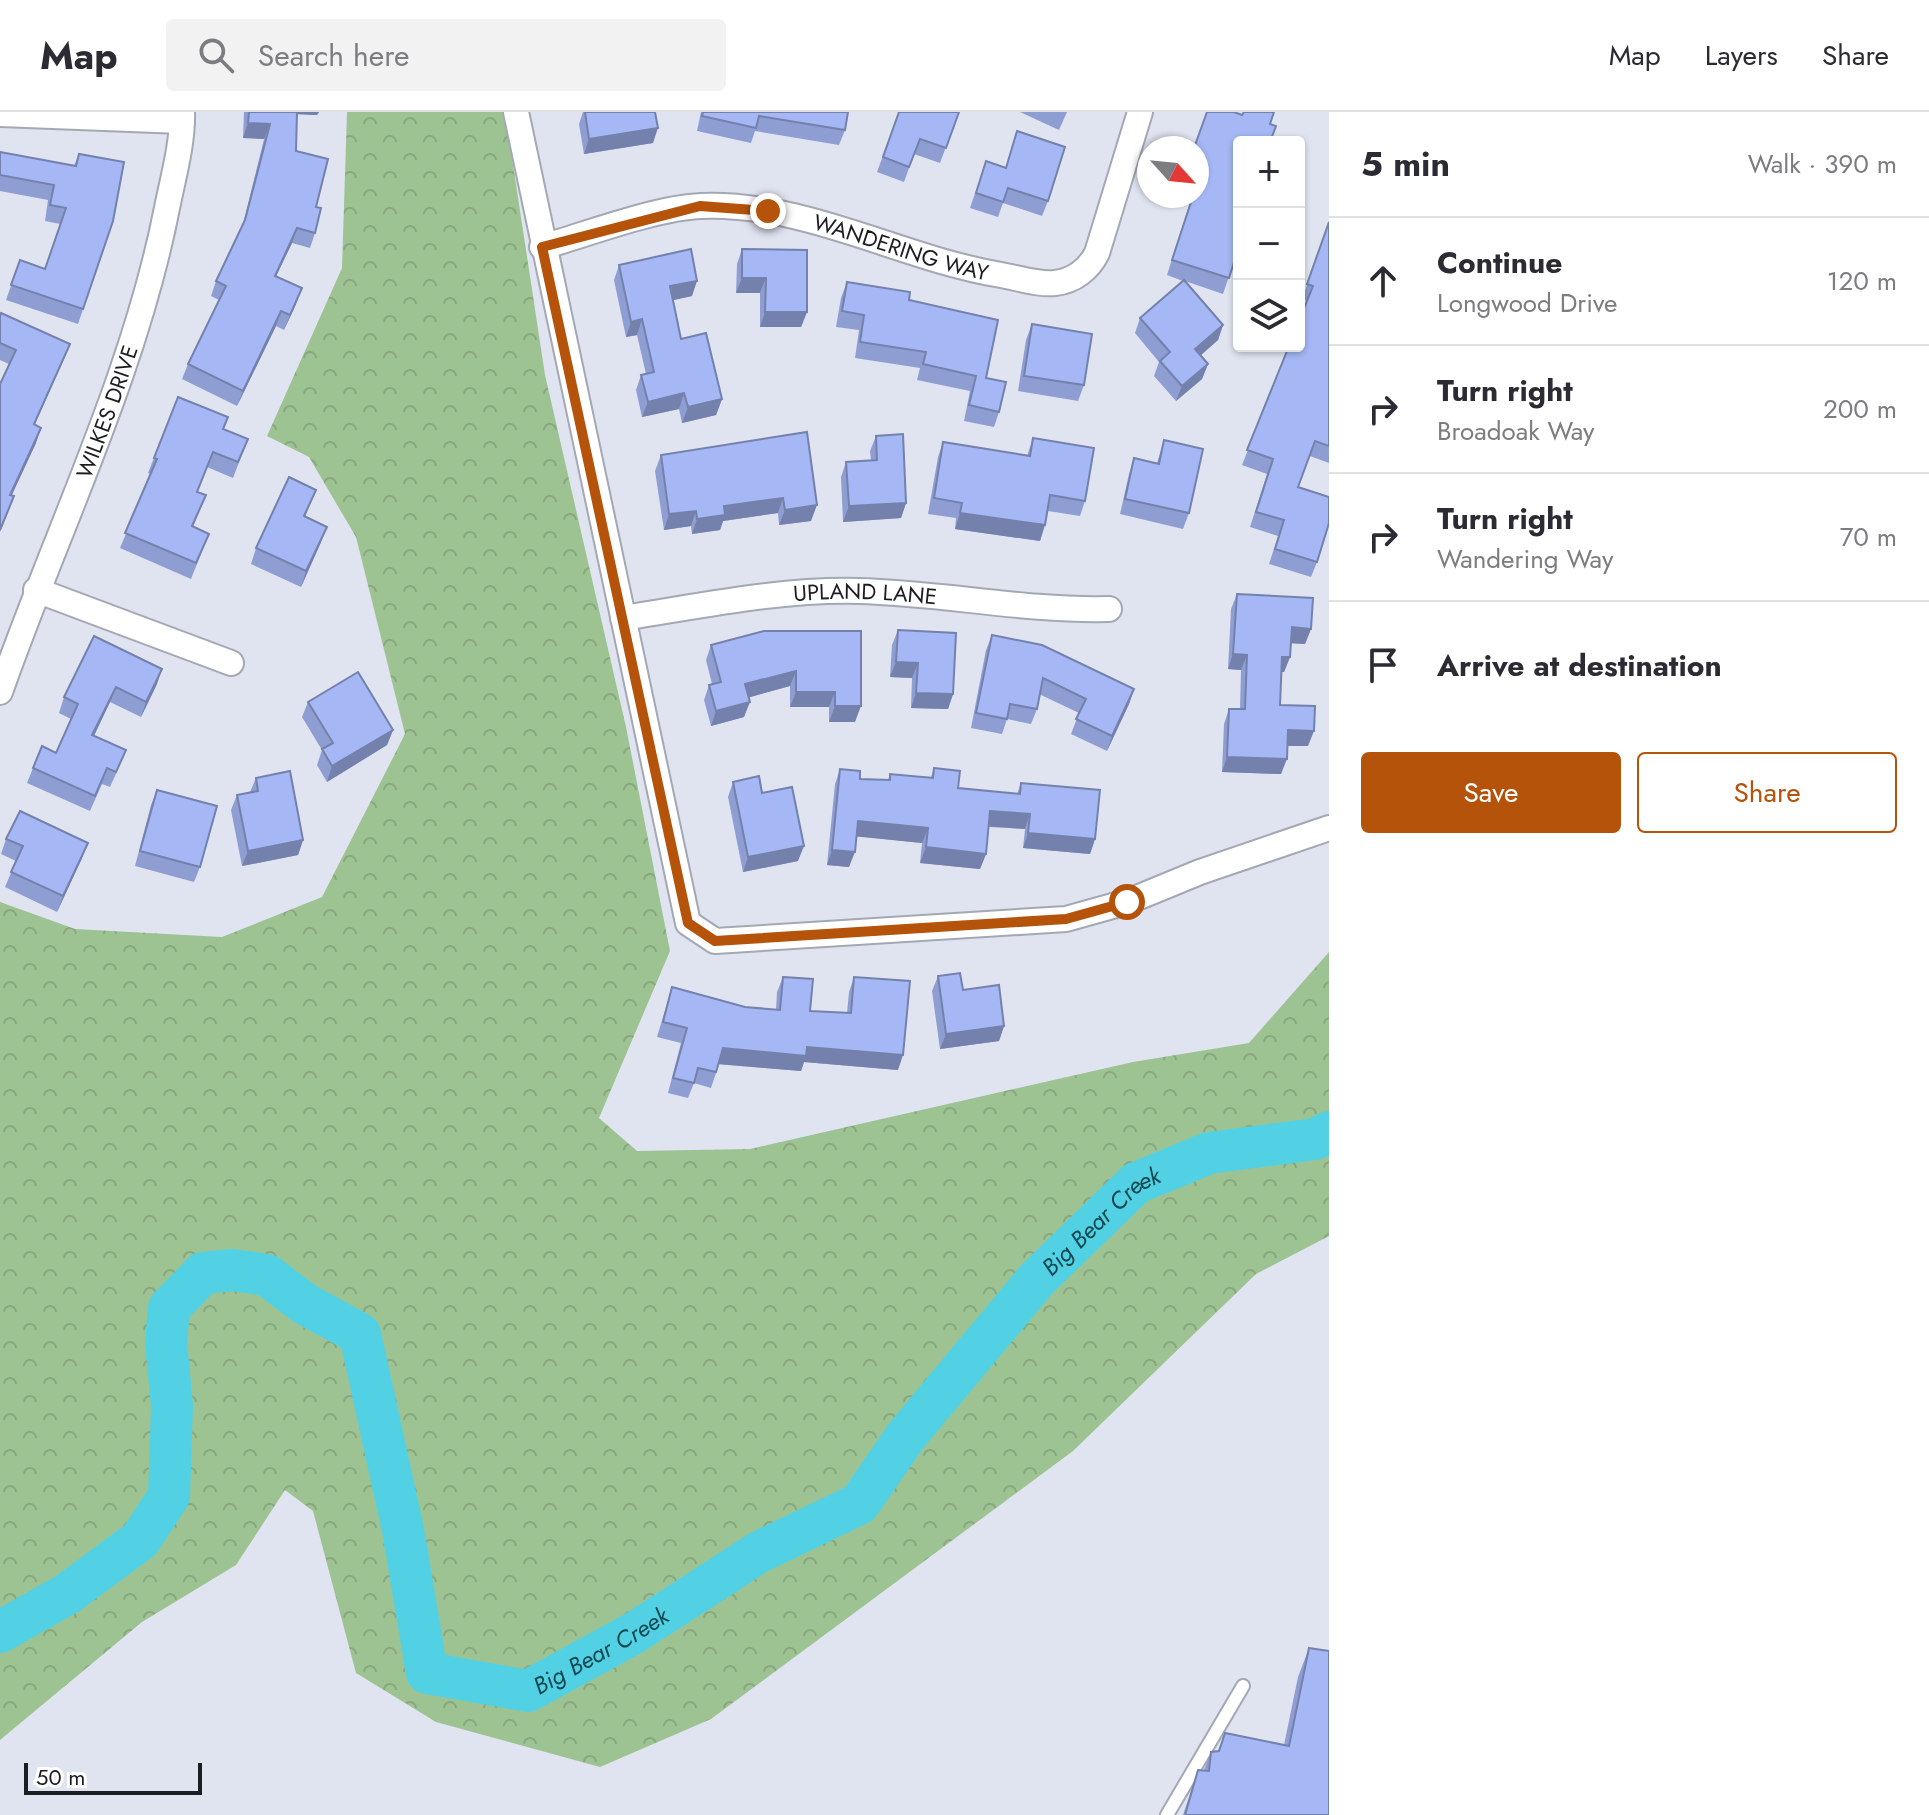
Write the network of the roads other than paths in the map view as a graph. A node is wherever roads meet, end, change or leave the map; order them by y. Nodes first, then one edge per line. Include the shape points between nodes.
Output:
1 (516, 112) edge
2 (1140, 112) edge
3 (0, 114) edge
4 (182, 116) edge
5 (542, 247) junction
6 (36, 590) junction
7 (1109, 609) dead end
8 (623, 618) junction
9 (231, 663) dead end
10 (0, 692) edge
11 (1329, 828) edge
12 (1243, 1686) dead end
13 (1167, 1815) edge

1 - 5 street
2 - 5 street, WANDERING WAY via 1091,266 1054,284 971,270 768,211 700,206
3 - 4 street
4 - 6 street, WILKES DRIVE via 155,270 96,444
5 - 8 street
6 - 9 street
6 - 10 street, WILKES DRIVE
7 - 8 street, UPLAND LANE via 1049,610 860,590 789,593
8 - 11 street via 688,923 715,941 1066,919
12 - 13 lane

